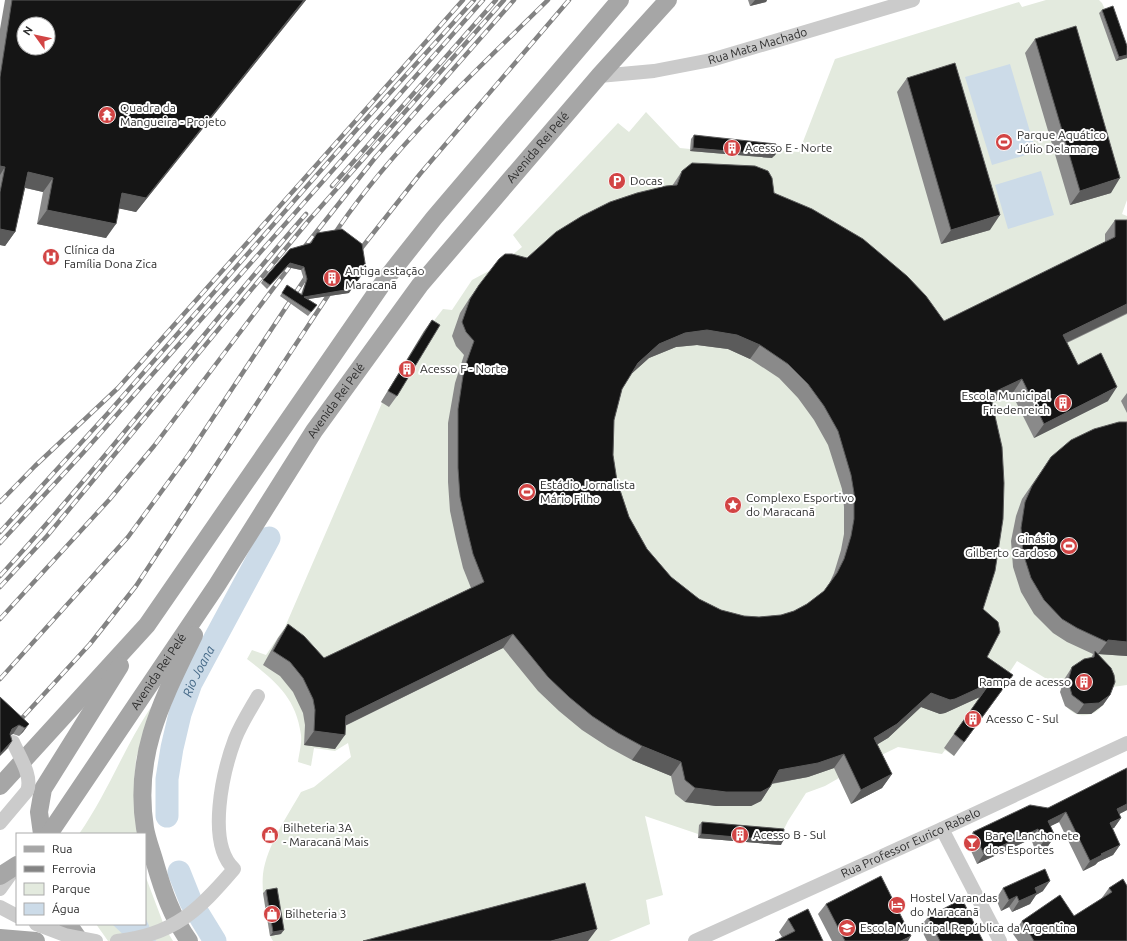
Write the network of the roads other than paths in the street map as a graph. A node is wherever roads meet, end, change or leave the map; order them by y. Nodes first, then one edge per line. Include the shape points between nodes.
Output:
1 (620, 0) edge
2 (668, 0) edge
3 (913, 0) edge
4 (599, 76) junction
5 (316, 379) junction
6 (324, 417) junction
7 (217, 585) junction
8 (147, 625) junction
9 (258, 696) dead end
10 (13, 742) edge
11 (1127, 743) edge
12 (0, 786) edge
13 (0, 823) edge
14 (942, 829) junction
15 (42, 833) edge
16 (50, 833) edge
17 (146, 865) edge
18 (16, 866) edge
19 (16, 866) edge
20 (0, 876) edge
21 (160, 879) junction
22 (0, 889) edge
23 (0, 907) edge
24 (16, 915) edge
25 (39, 925) edge
26 (69, 925) edge
27 (82, 925) edge
28 (0, 938) edge
29 (36, 941) edge
30 (80, 941) edge
31 (90, 941) edge
32 (96, 941) edge
33 (118, 941) edge
34 (189, 941) edge
35 (694, 941) edge
36 (1000, 941) edge

1 - 5 main road via 434,218 385,280
2 - 4 main road, Avenida Rei Pelé
3 - 4 street, Rua Mata Machado via 711,60 654,71
4 - 6 main road, Avenida Rei Pelé via 420,285
5 - 6 main road
5 - 8 main road
6 - 7 main road, Avenida Rei Pelé
7 - 16 main road, Avenida Rei Pelé
7 - 21 main road via 165,695 153,725 145,756 145,829
8 - 12 main road
8 - 15 main road via 47,781 40,799
9 - 33 street, bridge via 235,741 222,789 221,844 226,860 234,869 204,902 181,921 150,935
10 - 13 street, bridge via 29,779 29,786
11 - 14 street, Rua Professor Eurico Rabelo
14 - 35 street, Rua Professor Eurico Rabelo
14 - 36 street
17 - 21 main road
18 - 20 main road
19 - 22 street
21 - 34 main road via 165,897
23 - 24 street
25 - 32 street, bridge via 65,935
26 - 30 main road
27 - 31 main road
28 - 29 main road

